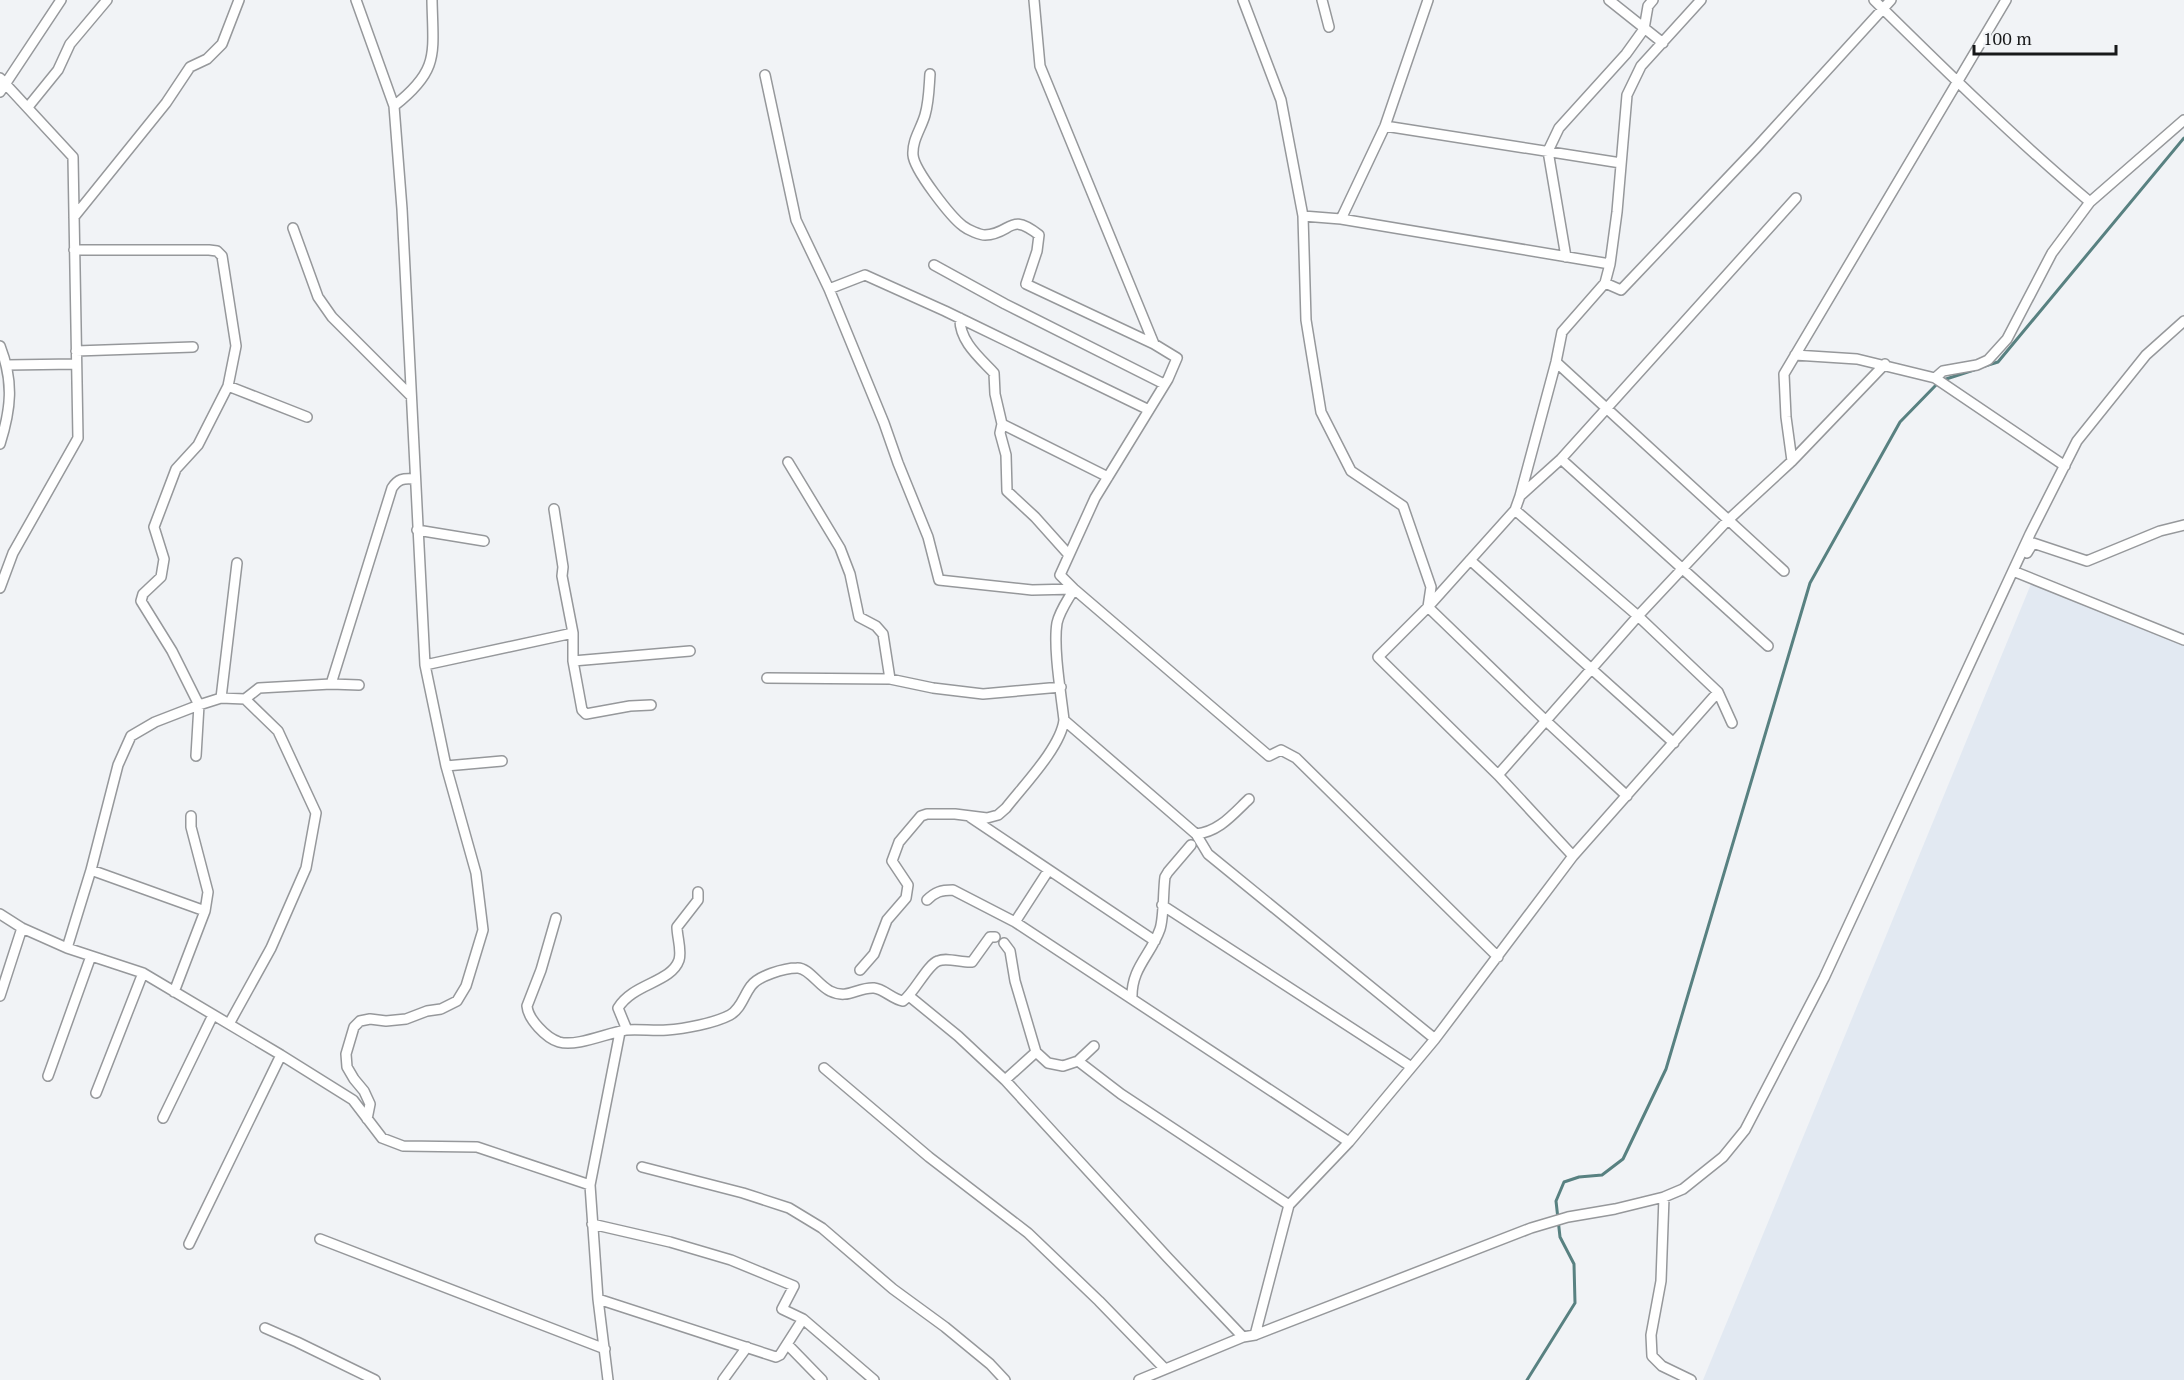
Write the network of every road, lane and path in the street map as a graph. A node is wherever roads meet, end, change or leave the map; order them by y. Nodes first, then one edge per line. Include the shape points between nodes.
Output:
1 (61, 0) edge
2 (107, 0) edge
3 (239, 0) edge
4 (356, 0) edge
5 (432, 0) edge
6 (1034, 0) edge
7 (1243, 0) edge
8 (1322, 0) edge
9 (1428, 0) edge
10 (1609, 0) edge
11 (1653, 0) edge
12 (1701, 0) edge
13 (1874, 0) edge
14 (1891, 0) edge
15 (2006, 0) edge
16 (1883, 9) junction
17 (1329, 27) dead end
18 (1644, 29) junction
19 (1663, 43) junction
20 (930, 74) dead end
21 (765, 75) dead end
22 (1956, 81) junction
23 (2, 85) edge
24 (394, 106) junction
25 (28, 107) junction
26 (2184, 120) edge
27 (1385, 126) junction
28 (1548, 151) junction
29 (1621, 163) junction
30 (1796, 198) dead end
31 (2090, 202) junction
32 (1303, 216) junction
33 (74, 218) junction
34 (1341, 219) junction
35 (293, 228) dead end
36 (74, 250) junction
37 (1566, 257) junction
38 (1610, 264) junction
39 (934, 265) dead end
40 (1605, 283) junction
41 (829, 289) junction
42 (960, 318) junction
43 (2184, 321) edge
44 (1154, 344) junction
45 (0, 346) edge
46 (193, 347) dead end
47 (76, 351) junction
48 (1795, 355) junction
49 (1556, 362) junction
50 (76, 364) junction
51 (1885, 364) junction
52 (7, 365) junction
53 (1935, 378) junction
54 (1164, 384) junction
55 (228, 386) junction
56 (411, 396) junction
57 (1608, 408) junction
58 (1149, 410) junction
59 (307, 417) dead end
60 (1002, 424) junction
61 (0, 444) edge
62 (1561, 459) junction
63 (1792, 461) junction
64 (788, 462) dead end
65 (2065, 465) junction
66 (1108, 477) junction
67 (414, 478) junction
68 (1520, 496) junction
69 (554, 509) dead end
70 (1515, 510) junction
71 (1727, 521) junction
72 (2184, 525) edge
73 (417, 530) junction
74 (484, 541) dead end
75 (1069, 555) junction
76 (1470, 560) junction
77 (237, 563) dead end
78 (1683, 568) junction
79 (1784, 571) dead end
80 (2015, 571) junction
81 (0, 588) edge
82 (1074, 590) junction
83 (1428, 607) junction
84 (1638, 616) junction
85 (573, 633) junction
86 (2184, 640) edge
87 (1768, 646) dead end
88 (690, 651) dead end
89 (573, 661) junction
90 (425, 664) junction
91 (1591, 668) junction
92 (767, 678) dead end
93 (890, 679) junction
94 (331, 684) junction
95 (359, 685) dead end
96 (1061, 687) junction
97 (1718, 692) junction
98 (220, 698) junction
99 (245, 699) junction
100 (199, 705) junction
101 (651, 705) dead end
102 (1064, 720) junction
103 (1545, 720) junction
104 (1732, 723) dead end
105 (1674, 743) junction
106 (196, 756) dead end
107 (502, 761) dead end
108 (446, 766) junction
109 (1498, 775) junction
110 (1627, 796) junction
111 (1249, 799) dead end
112 (191, 816) dead end
113 (969, 816) junction
114 (1196, 834) junction
115 (1191, 845) dead end
116 (1572, 856) junction
117 (91, 870) junction
118 (1048, 871) junction
119 (698, 892) dead end
120 (927, 900) dead end
121 (1162, 905) junction
122 (205, 911) junction
123 (0, 914) edge
124 (556, 918) dead end
125 (1015, 922) junction
126 (22, 928) junction
127 (995, 937) dead end
128 (1155, 941) junction
129 (1004, 943) dead end
130 (67, 948) junction
131 (91, 956) junction
132 (1498, 957) junction
133 (860, 970) dead end
134 (143, 973) junction
135 (174, 992) junction
136 (0, 996) edge
137 (909, 996) junction
138 (1132, 998) junction
139 (213, 1014) junction
140 (229, 1024) junction
141 (624, 1031) junction
142 (1435, 1039) junction
143 (1094, 1046) dead end
144 (1036, 1052) junction
145 (282, 1055) junction
146 (1078, 1061) junction
147 (1410, 1066) junction
148 (824, 1068) dead end
149 (48, 1076) dead end
150 (1005, 1080) junction
151 (96, 1093) dead end
152 (163, 1118) dead end
153 (367, 1119) junction
154 (1349, 1142) junction
155 (642, 1167) dead end
156 (590, 1185) junction
157 (1664, 1197) junction
158 (1289, 1204) junction
159 (592, 1224) junction
160 (320, 1239) dead end
161 (189, 1244) dead end
162 (598, 1299) junction
163 (803, 1319) junction
164 (265, 1328) dead end
165 (1255, 1335) junction
166 (1243, 1337) junction
167 (787, 1344) junction
168 (747, 1347) junction
169 (605, 1349) junction
170 (1165, 1369) junction
171 (375, 1380) edge
172 (608, 1380) edge
173 (723, 1380) edge
174 (822, 1380) edge
175 (874, 1380) edge
176 (1005, 1380) edge
177 (1139, 1380) edge
178 (1691, 1380) edge

1 - 23 street
2 - 25 street via 70,44 58,70
3 - 33 street via 222,44 190,67
4 - 24 street
5 - 24 street via 433,54 425,77
6 - 44 street via 1040,66
7 - 32 street via 1281,100
8 - 17 street
9 - 27 street
10 - 18 street
11 - 18 street
12 - 19 street
13 - 16 street
14 - 16 street
15 - 22 street
16 - 22 street
16 - 40 street via 1621,290
18 - 19 street
18 - 28 street via 1559,128
19 - 29 street via 1641,66 1627,95
20 - 44 street via 928,102 914,140 913,157 931,190 963,226 983,235 1012,224 1026,224 1039,235 1026,284
21 - 41 street via 796,220
22 - 31 street
22 - 48 street
23 - 25 street
24 - 56 street
25 - 33 street via 73,157
26 - 31 street
27 - 28 street
27 - 34 street
28 - 29 street
28 - 37 street
29 - 38 street
30 - 57 street
31 - 53 street via 2052,253 2007,339 1983,364 1943,371
32 - 34 street
32 - 83 street via 1306,320 1321,412 1351,471 1403,506 1431,587
33 - 36 street
34 - 37 street
35 - 56 street via 318,297 332,317
36 - 47 street
36 - 55 street via 217,251 222,256 236,346
37 - 38 street
38 - 40 street
39 - 54 street
40 - 49 street via 1562,332
41 - 42 street via 865,275
41 - 82 street via 928,537 939,580 1032,590
42 - 58 street
42 - 60 street via 959,328 971,349 994,373
43 - 65 street via 2146,356 2077,441
44 - 54 street via 1177,358
45 - 52 street
46 - 47 street
47 - 50 street
48 - 51 street
48 - 63 street via 1784,374
49 - 57 street
49 - 68 street
50 - 52 street
50 - 81 street via 78,438 13,553
51 - 53 street
51 - 63 street
52 - 61 street via 8,424
53 - 65 street
54 - 58 street
55 - 59 street
55 - 100 street via 198,445 176,470 154,527 164,559 161,577 141,601
56 - 67 street
57 - 62 street
57 - 71 street
58 - 66 street
60 - 66 street
60 - 75 street via 1007,491
62 - 68 street
62 - 78 street
63 - 71 street
64 - 93 street via 840,548 859,617 883,634
65 - 80 street
66 - 75 street
67 - 73 street
67 - 94 street via 397,481 392,488
68 - 70 street
69 - 85 street
70 - 76 street
70 - 84 street
71 - 78 street
71 - 79 street
72 - 80 street via 2087,561 2033,543
73 - 74 street
73 - 90 street
75 - 82 street via 1060,575
76 - 83 street
76 - 91 street
77 - 98 street
78 - 84 street
78 - 87 street
80 - 86 street
80 - 157 street via 1824,978 1745,1130 1703,1175
82 - 96 street via 1057,623
82 - 132 street via 1269,756 1281,750 1296,758
83 - 103 street
83 - 109 street via 1378,657
84 - 91 street
84 - 97 street
85 - 89 street
85 - 90 street
88 - 89 street
89 - 101 street via 584,713
90 - 108 street
91 - 103 street
91 - 105 street
92 - 93 street
93 - 96 street via 983,694
94 - 95 street
94 - 99 street via 259,688
96 - 102 street
97 - 104 street
97 - 105 street
98 - 99 street
98 - 100 street
99 - 140 street via 278,731 316,813 306,868 272,948
100 - 106 street
100 - 117 street via 130,736 118,765
102 - 113 street via 1057,743 1006,808 987,818
102 - 114 street
103 - 109 street
103 - 110 street
105 - 110 street
107 - 108 street
108 - 153 street via 476,873 483,930 457,1001 406,1019 370,1019 354,1027 346,1054 347,1067 370,1104
109 - 116 street
110 - 116 street
111 - 114 street via 1218,828
112 - 122 street via 207,892
113 - 118 street
113 - 133 street via 927,814 899,842 892,861 908,885 906,898 887,920 874,954
114 - 142 street via 1208,854
115 - 121 street via 1165,877
116 - 132 street
117 - 122 street
117 - 130 street
118 - 125 street
118 - 128 street
119 - 141 street via 698,900 677,927 679,959 671,971 632,992 618,1008
120 - 125 street via 935,893 953,890
121 - 128 street via 1161,928
121 - 147 street
122 - 135 street
123 - 126 street
124 - 141 street via 528,1011 547,1035 562,1043
125 - 138 street
126 - 130 street
126 - 136 street
127 - 137 street via 990,937 972,962 935,963
128 - 138 street via 1136,973
129 - 144 street via 1010,951
130 - 131 street
131 - 134 street
131 - 149 street
132 - 142 street
134 - 135 street
134 - 151 street
135 - 139 street
137 - 141 street via 903,1001 877,988 840,994 797,968 763,976 751,985 731,1014 713,1021 668,1030
137 - 150 street
138 - 154 street
139 - 140 street
139 - 152 street
140 - 145 street
141 - 156 street
142 - 147 street
143 - 146 street
144 - 146 street via 1055,1065
144 - 150 street
145 - 153 street via 353,1100
145 - 161 street
146 - 158 street via 1147,1112
147 - 154 street
148 - 170 street via 1028,1233
150 - 166 street
153 - 156 street via 382,1138 403,1146 477,1147
154 - 158 street
155 - 176 street via 789,1208 822,1228
156 - 159 street
157 - 165 street via 1531,1228
157 - 178 street via 1661,1281 1652,1356 1662,1366
158 - 165 street
159 - 162 street
159 - 163 street via 721,1257 794,1286 782,1309
160 - 169 street
162 - 168 street
162 - 169 street
163 - 167 street
163 - 175 street
164 - 171 street
165 - 166 street
166 - 170 street
167 - 168 street via 776,1357
167 - 174 street
168 - 173 street
169 - 172 street
170 - 177 street

